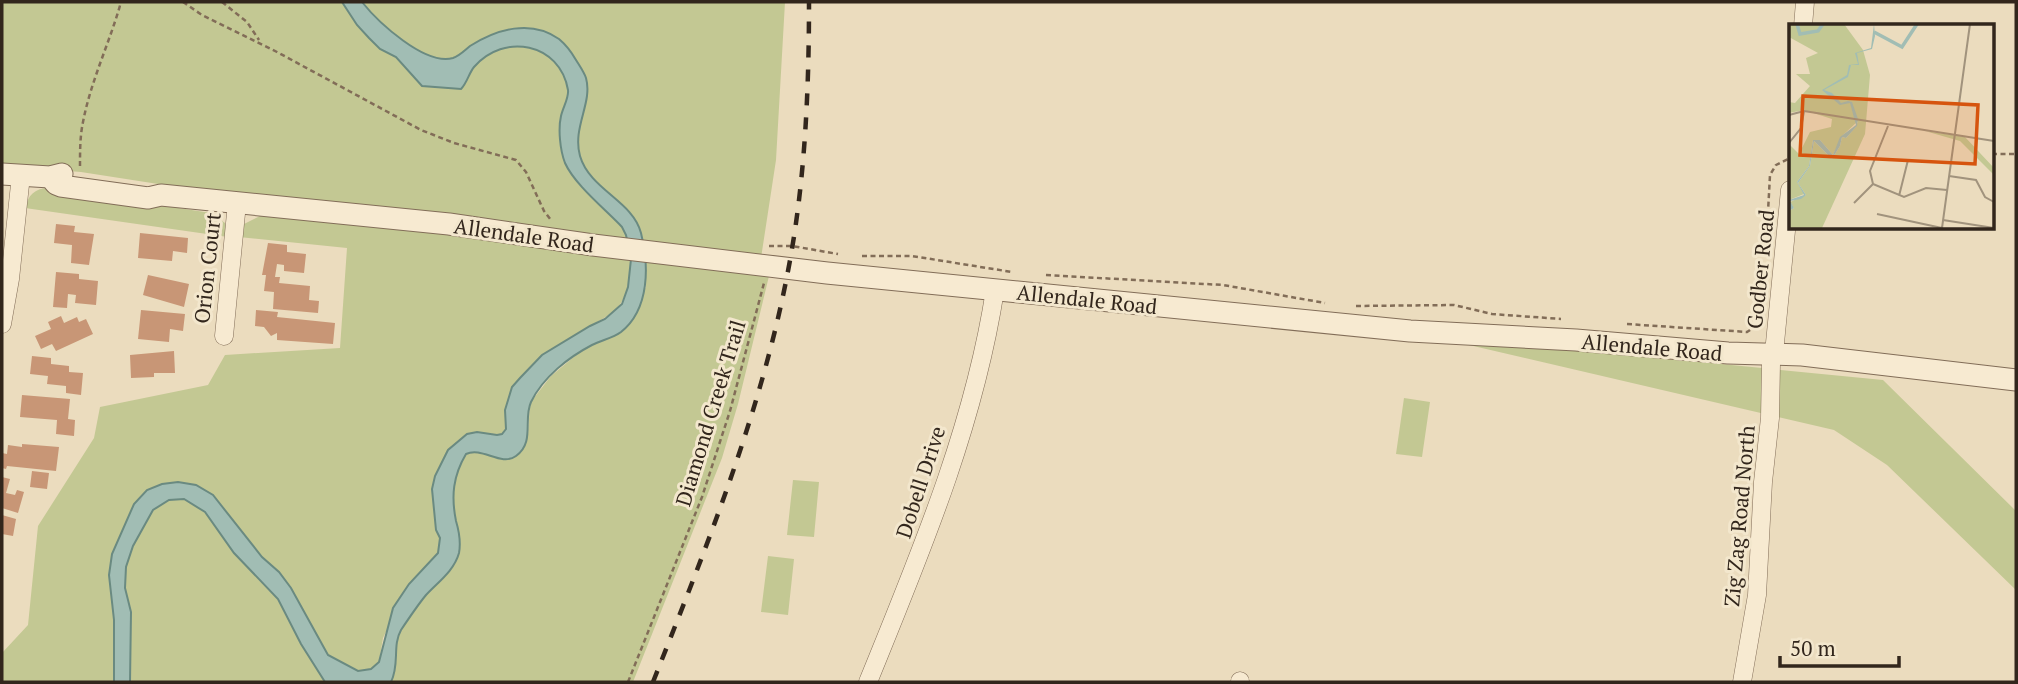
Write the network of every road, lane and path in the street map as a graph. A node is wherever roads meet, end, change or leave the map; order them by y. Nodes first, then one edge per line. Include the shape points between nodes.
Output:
1 (121, 2) edge
2 (183, 2) edge
3 (222, 2) edge
4 (1805, 2) edge
5 (1803, 24) edge
6 (261, 43) junction
7 (2016, 153) edge
8 (1994, 154) edge
9 (1789, 158) edge
10 (80, 166) dead end
11 (11, 175) edge
12 (1789, 200) edge
13 (237, 204) junction
14 (553, 223) dead end
15 (841, 254) dead end
16 (853, 257) dead end
17 (764, 258) junction
18 (1766, 259) dead end
19 (1017, 272) dead end
20 (1042, 275) dead end
21 (995, 290) junction
22 (1330, 303) dead end
23 (1761, 305) dead end
24 (1344, 306) dead end
25 (1572, 320) dead end
26 (2, 324) edge
27 (1624, 324) dead end
28 (223, 336) dead end
29 (1773, 354) junction
30 (2016, 380) edge
31 (628, 682) edge
32 (868, 682) edge
33 (1742, 682) edge

1 - 10 path via 86,109
2 - 6 path
3 - 6 path via 247,22
4 - 5 street
6 - 14 path via 421,130 516,160
7 - 8 path
9 - 18 path via 1776,165 1770,175
11 - 13 street, Allendale Road via 50,177 61,186 148,198 161,195
11 - 26 street via 10,279
12 - 29 street, Godber Road
13 - 17 street, Allendale Road via 449,224 593,246
13 - 28 street, Orion Court
15 - 17 path via 778,245
16 - 19 path via 912,256
17 - 21 street, Allendale Road
17 - 31 path, Diamond Creek Trail via 765,276 730,411 702,497
20 - 22 path via 1223,285
21 - 29 street, Allendale Road via 1410,331
21 - 32 street, Dobell Drive via 944,490
23 - 27 path via 1756,326 1747,332
24 - 25 path via 1454,305 1492,314
29 - 30 street, Allendale Road
29 - 33 street, Zig Zag Road North via 1757,595

